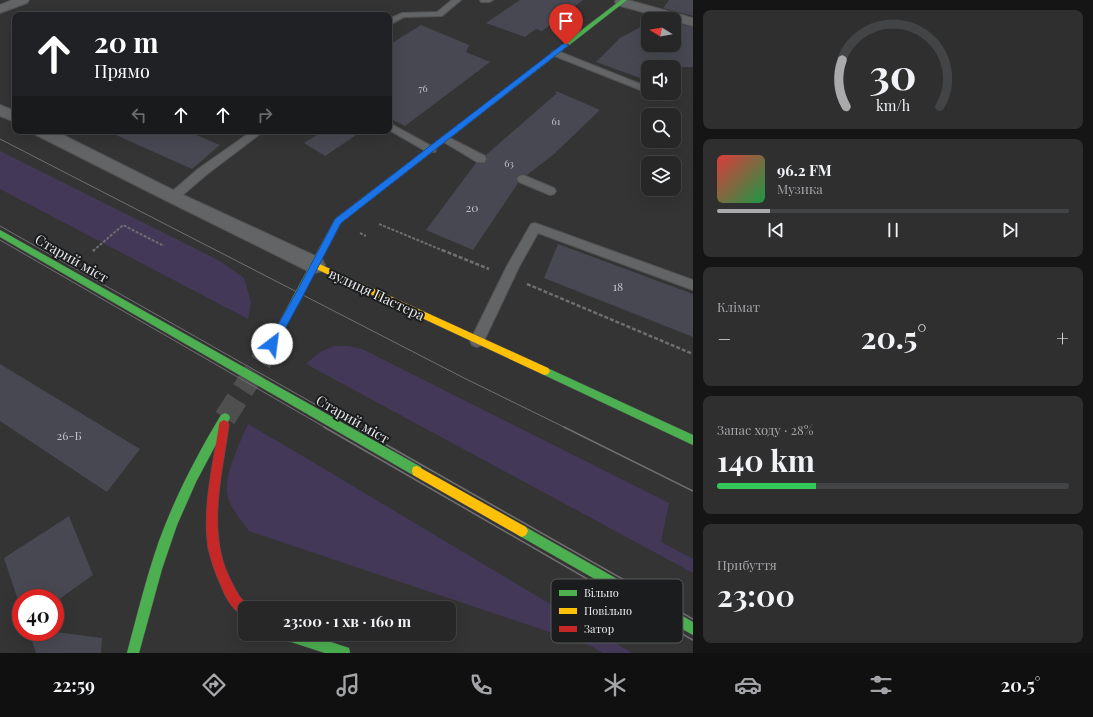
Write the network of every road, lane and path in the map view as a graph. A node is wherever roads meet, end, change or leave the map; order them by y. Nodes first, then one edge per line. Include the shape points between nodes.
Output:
1 (23, 0) edge
2 (457, 0) edge
3 (484, 0) edge
4 (489, 0) edge
5 (623, 1) edge
6 (0, 9) edge
7 (392, 21) edge
8 (693, 22) edge
9 (555, 53) junction
10 (641, 87) edge
11 (0, 110) edge
12 (12, 116) edge
13 (392, 128) edge
14 (48, 134) edge
15 (255, 134) edge
16 (446, 139) junction
17 (431, 150) junction
18 (481, 159) dead end
19 (523, 179) dead end
20 (550, 191) dead end
21 (173, 198) junction
22 (379, 224) dead end
23 (0, 233) edge
24 (164, 246) dead end
25 (93, 251) dead end
26 (315, 265) junction
27 (508, 276) junction
28 (693, 285) edge
29 (477, 341) junction
30 (272, 344) tunnel mouth
31 (693, 354) edge
32 (693, 440) edge
33 (606, 579) edge
34 (238, 603) edge
35 (683, 623) edge
36 (693, 629) edge
37 (308, 641) edge
38 (133, 653) edge
39 (344, 653) edge

1 - 6 street
2 - 7 lane via 439,14 402,15
3 - 4 lane
5 - 8 street
5 - 9 main road
9 - 10 lane
9 - 16 main road
11 - 12 street
13 - 17 lane
14 - 21 street, вулиця Пастера
15 - 21 lane via 202,172
16 - 17 main road
16 - 18 lane
17 - 26 main road via 338,221
19 - 20 lane
21 - 26 street, вулиця Пастера
22 - 27 path
23 - 33 main road, Старий міст
24 - 25 path via 123,225
26 - 29 main road, вулиця Пастера
26 - 30 main road
27 - 28 lane via 535,227
27 - 29 lane
27 - 31 path
29 - 32 main road, вулиця Пастера
34 - 38 main road via 224,583 214,550 212,514 225,418 203,455 182,499 160,558
35 - 36 main road, Старий міст
37 - 39 main road

